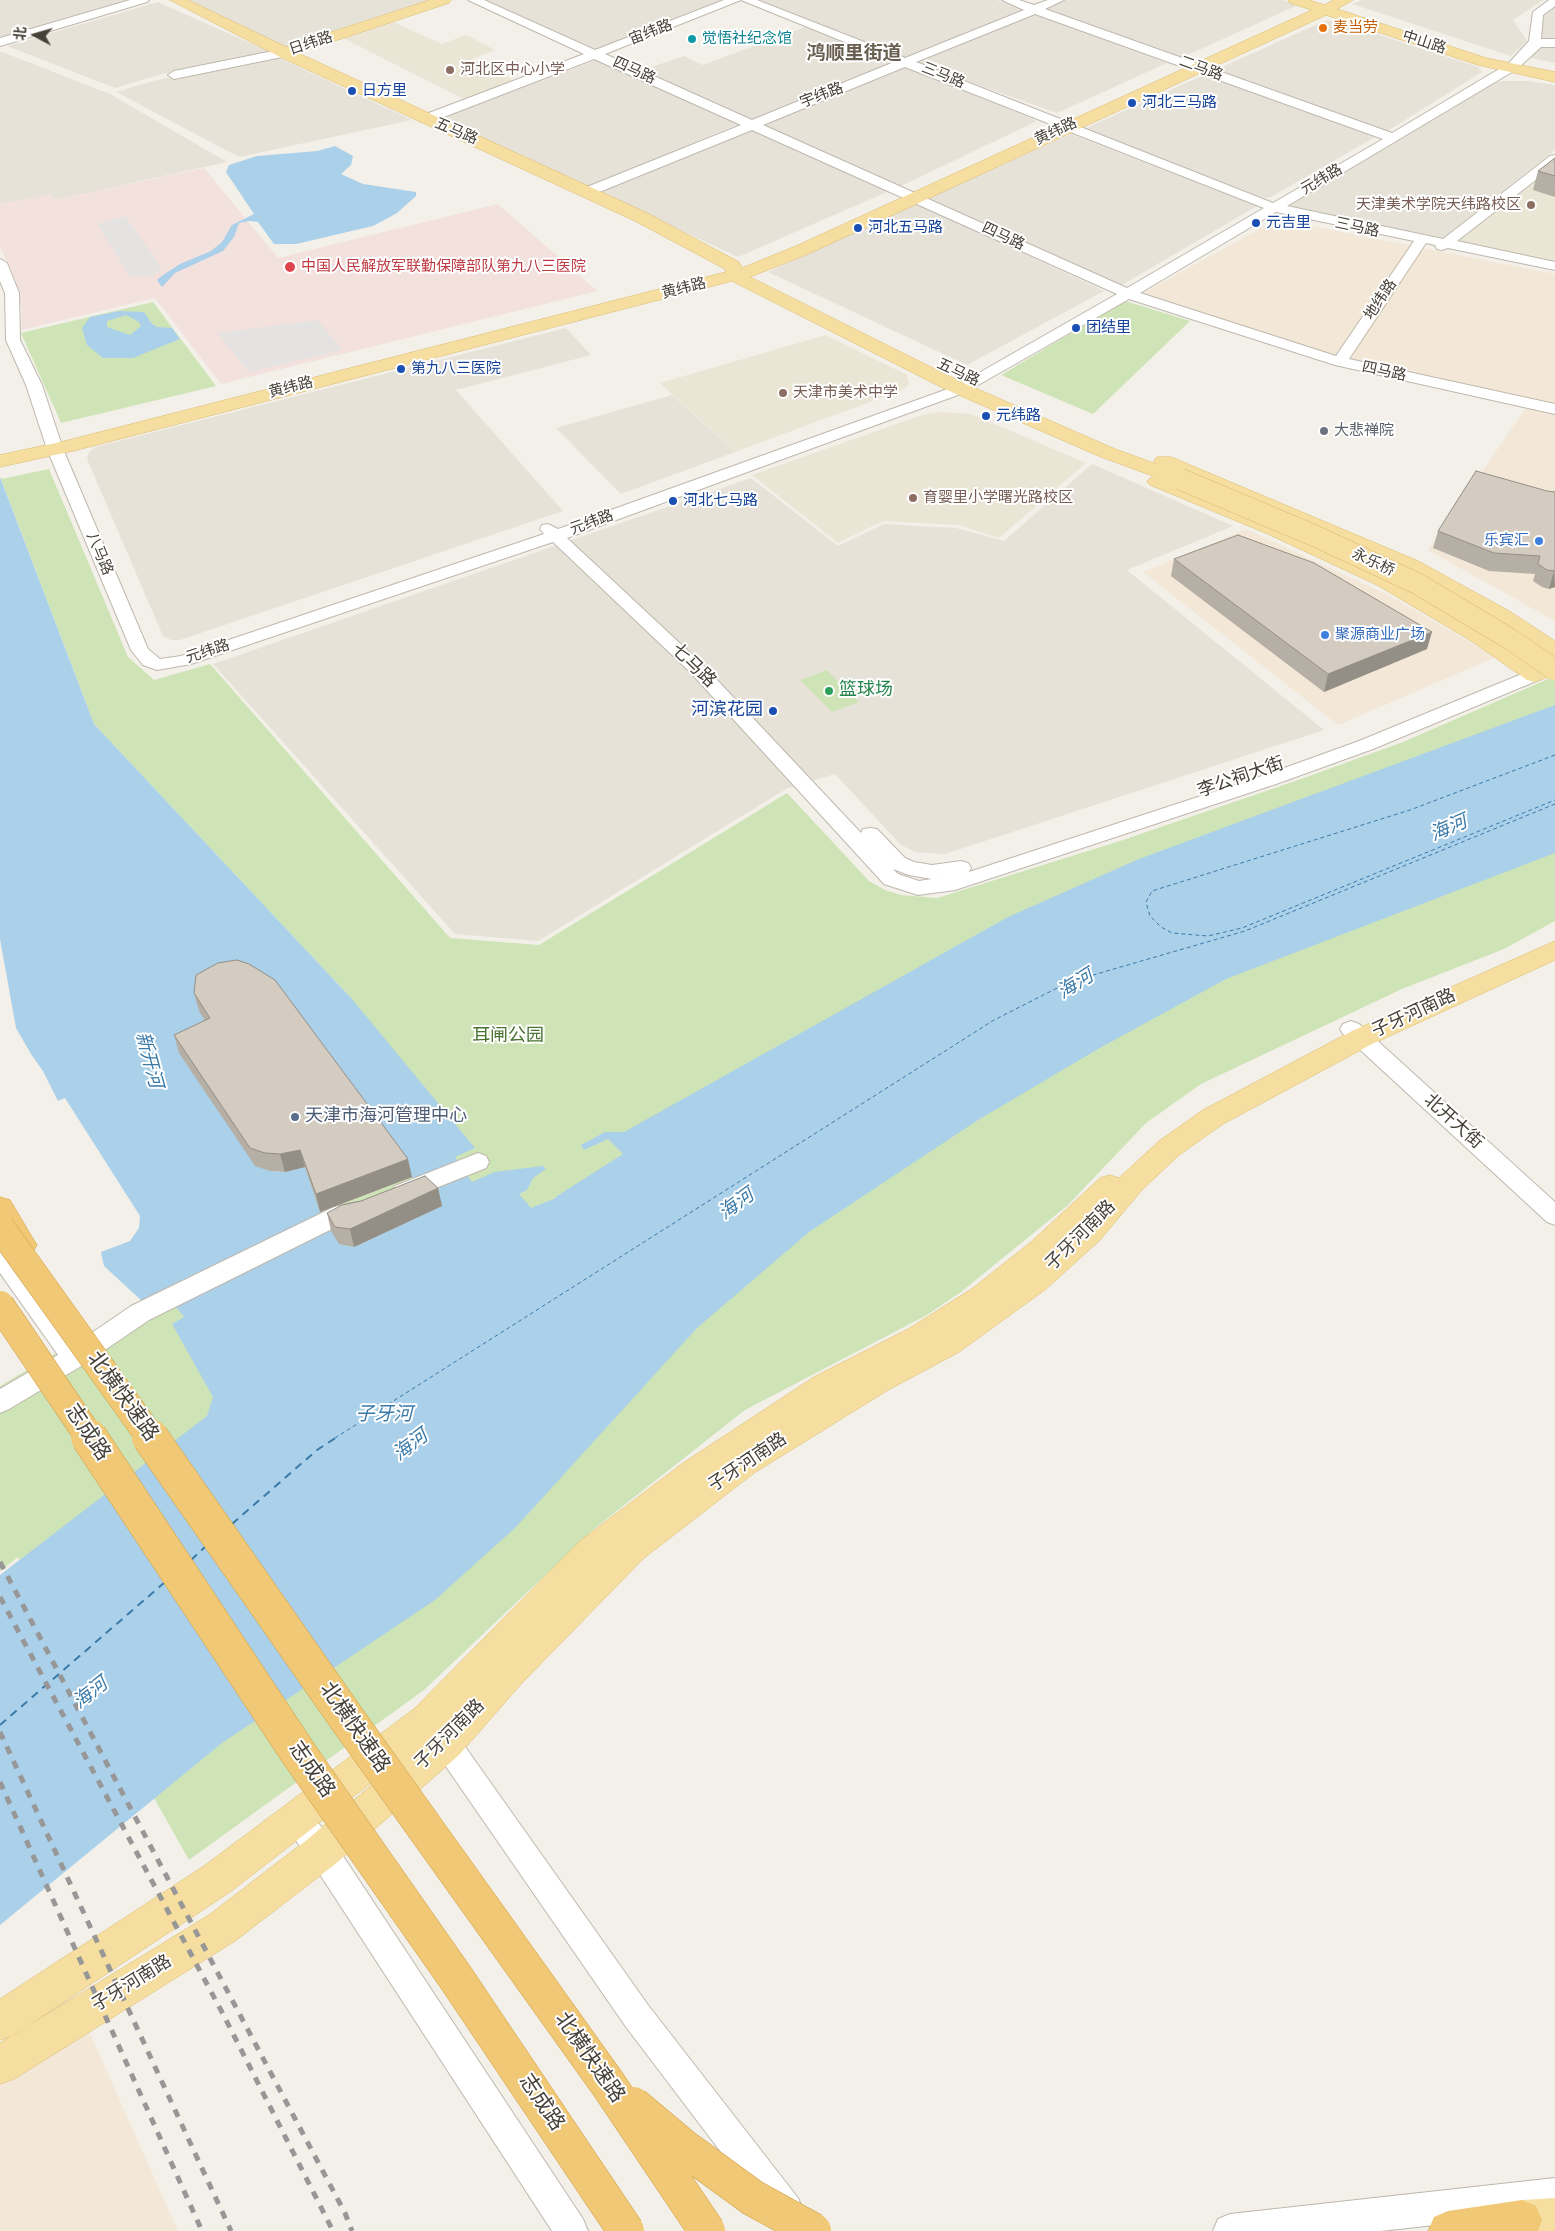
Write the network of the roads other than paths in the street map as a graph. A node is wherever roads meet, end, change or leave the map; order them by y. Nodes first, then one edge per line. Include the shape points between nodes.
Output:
1 (143, 0) edge
2 (177, 0) edge
3 (444, 0) edge
4 (474, 0) edge
5 (735, 0) edge
6 (747, 0) edge
7 (1008, 0) edge
8 (1058, 0) edge
9 (1555, 1) edge
10 (1322, 3) edge
11 (1035, 10) junction
12 (1536, 16) junction
13 (1555, 18) edge
14 (0, 42) edge
15 (1555, 43) edge
16 (283, 53) junction
17 (596, 54) junction
18 (908, 62) junction
19 (1191, 65) junction
20 (1510, 66) junction
21 (1555, 70) edge
22 (174, 75) dead end
23 (1491, 78) junction
24 (1555, 79) edge
25 (426, 119) junction
26 (751, 124) junction
27 (1064, 125) junction
28 (1391, 137) junction
29 (1555, 159) edge
30 (587, 192) junction
31 (909, 195) junction
32 (1271, 206) junction
33 (1421, 240) junction
34 (1444, 245) junction
35 (0, 263) edge
36 (1555, 267) edge
37 (740, 271) junction
38 (1126, 294) junction
39 (1340, 362) junction
40 (964, 383) junction
41 (1555, 409) edge
42 (57, 444) junction
43 (1114, 448) junction
44 (2, 453) edge
45 (1184, 475) junction
46 (558, 530) junction
47 (1555, 630) edge
48 (1555, 651) edge
49 (158, 659) joint
50 (1555, 666) edge
51 (1537, 670) edge
52 (918, 879) joint
53 (1555, 936) edge
54 (1555, 950) edge
55 (1356, 1034) junction
56 (472, 1164) dead end
57 (0, 1208) edge
58 (1555, 1216) edge
59 (0, 1227) edge
60 (0, 1254) edge
61 (1, 1308) edge
62 (64, 1316) junction
63 (74, 1358) junction
64 (0, 1402) edge
65 (427, 1720) junction
66 (447, 1743) junction
67 (296, 1818) junction
68 (321, 1852) junction
69 (0, 2021) edge
70 (0, 2065) edge
71 (608, 2084) junction
72 (1555, 2195) edge
73 (1538, 2219) edge
74 (571, 2231) edge
75 (626, 2231) edge
76 (707, 2231) edge
77 (802, 2231) edge
78 (813, 2231) edge
79 (1230, 2231) edge
80 (1448, 2231) edge

1 - 14 street
2 - 16 main road, 五马路
3 - 16 main road, 日纬路
4 - 17 street, 四马路
5 - 17 street, 宙纬路
6 - 18 street, 三马路
7 - 11 street, 二马路
8 - 11 street, 宇纬路
9 - 12 street
10 - 19 main road, 黄纬路
10 - 20 main road, 中山路
11 - 18 street, 宇纬路
11 - 19 street, 二马路
12 - 13 street
12 - 20 street via 1535,42
15 - 20 street via 1538,43
16 - 22 street, 日纬路
16 - 25 main road, 五马路
17 - 25 street, 宙纬路
17 - 26 street, 四马路
18 - 26 street, 宇纬路
18 - 27 street, 三马路
19 - 27 main road, 黄纬路
19 - 28 street, 二马路
20 - 21 main road
20 - 21 main road
20 - 23 main road
20 - 24 main road, 中山路
23 - 24 street via 1520,74
23 - 28 street, 元纬路
25 - 30 main road, 五马路
26 - 30 street, 宇纬路
26 - 31 street, 四马路
27 - 31 main road, 黄纬路
27 - 32 street, 三马路
28 - 32 street, 元纬路
29 - 34 street
30 - 37 main road, 五马路 via 641,217
31 - 37 main road, 黄纬路 via 802,250
31 - 38 street, 四马路
32 - 33 street, 三马路
32 - 38 street, 元纬路
33 - 34 street, 三马路
33 - 39 street, 地纬路
34 - 36 street, 三马路
35 - 42 street, 八马路 via 12,293 13,340
37 - 40 main road, 五马路
37 - 42 main road, 黄纬路
38 - 39 street, 四马路
38 - 40 street, 元纬路
39 - 41 street, 四马路
40 - 43 main road, 五马路
40 - 46 street, 元纬路
42 - 44 main road, 黄纬路
42 - 49 street, 八马路 via 140,650 148,661
43 - 45 main road, 五马路
43 - 47 main road via 1183,458 1305,502 1431,558 1498,594
43 - 51 main road via 1168,486 1275,530 1384,581
45 - 48 main road, 永乐桥 via 1411,565
45 - 51 main road, 永乐桥, bridge via 1418,584 1510,639
46 - 49 street, 元纬路 via 186,660
46 - 52 street, 七马路 via 775,750 891,879
48 - 51 main road, 李公祠大街
50 - 51 main road, 李公祠大街
51 - 52 street, 李公祠大街 via 1366,745 1272,780 948,885
53 - 55 main road, 子牙河南路
54 - 55 main road, 子牙河南路
55 - 58 street, 北开大街
55 - 65 main road, 子牙河南路 via 1202,1104 1158,1138 1041,1250 983,1296 921,1336 825,1386 694,1473 592,1551
55 - 66 main road, 子牙河南路 via 1213,1117 1170,1148 1131,1183 1090,1232 1036,1280 948,1343 877,1381 743,1463 632,1548 509,1674
56 - 63 street via 356,1211 342,1213 140,1313
57 - 62 highway, bridge
59 - 62 highway, 北横快速路, bridge
60 - 63 street
61 - 75 highway, 志成路, bridge via 112,1469 299,1754 456,1978
62 - 71 highway, 北横快速路, bridge
63 - 64 street
65 - 66 street
65 - 67 main road, 子牙河南路
66 - 68 main road, 子牙河南路
66 - 77 street via 506,1832 638,2016
67 - 68 street
67 - 69 main road, 子牙河南路 via 217,1879
68 - 70 main road, 子牙河南路 via 222,1928
68 - 74 street
71 - 76 highway, 北横快速路, bridge
71 - 78 highway, bridge via 683,2147 753,2198
72 - 79 street
73 - 80 highway

